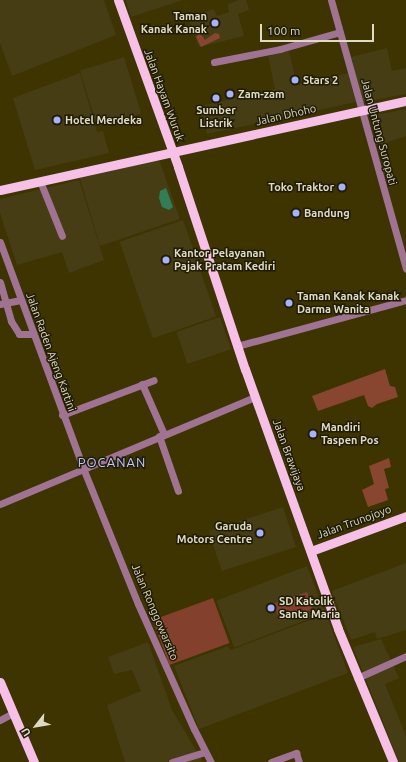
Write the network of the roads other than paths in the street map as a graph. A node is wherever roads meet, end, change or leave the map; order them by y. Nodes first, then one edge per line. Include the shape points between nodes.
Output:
1 (118, 0) edge
2 (331, 0) edge
3 (340, 32) junction
4 (214, 62) dead end
5 (406, 101) edge
6 (362, 110) junction
7 (172, 152) junction
8 (40, 181) junction
9 (0, 190) edge
10 (62, 236) dead end
11 (0, 242) edge
12 (406, 269) edge
13 (0, 282) edge
14 (21, 300) junction
15 (406, 300) edge
16 (3, 304) edge
17 (33, 334) junction
18 (237, 346) junction
19 (154, 380) dead end
20 (142, 384) junction
21 (255, 397) junction
22 (62, 415) junction
23 (161, 435) junction
24 (83, 468) junction
25 (178, 491) dead end
26 (0, 504) edge
27 (406, 516) edge
28 (311, 551) junction
29 (406, 656) edge
30 (357, 678) junction
31 (0, 682) edge
32 (13, 713) junction
33 (0, 720) edge
34 (205, 752) junction
35 (34, 762) edge
36 (172, 762) edge
37 (211, 762) edge
38 (271, 762) edge
39 (299, 762) edge
40 (393, 762) edge

1 - 7 main road, Jalan Hayam Wuruk
2 - 3 street, Jalan Untung Suropati
3 - 4 street via 280,49
3 - 6 street, Jalan Untung Suropati
5 - 6 main road, Jalan Dhoho
6 - 7 main road, Jalan Dhoho
6 - 12 street, Jalan Untung Suropati
7 - 8 main road, Jalan Dhoho
7 - 18 main road, Jalan Brawijaya
8 - 9 main road, Jalan Dhoho
8 - 10 street
11 - 14 street, Jalan Raden Ajeng Kartini
13 - 16 street
14 - 16 street
14 - 17 street, Jalan Raden Ajeng Kartini
15 - 18 street
16 - 17 street via 19,334
17 - 22 street, Jalan Raden Ajeng Kartini
18 - 21 main road, Jalan Brawijaya
19 - 20 street
20 - 22 street
20 - 23 street
21 - 23 street
21 - 28 main road, Jalan Brawijaya
22 - 24 street, Jalan Raden Ajeng Kartini
23 - 24 street
23 - 25 street
24 - 26 street
24 - 34 street, Jalan Ronggowarsito via 141,611
27 - 28 main road, Jalan Trunojoyo
28 - 30 main road, Jalan Brawijaya
29 - 30 street
30 - 40 main road, Jalan Brawijaya
31 - 32 main road
32 - 33 street
32 - 35 main road
34 - 36 street
34 - 37 street, Jalan Ronggowarsito
38 - 39 street via 296,753

